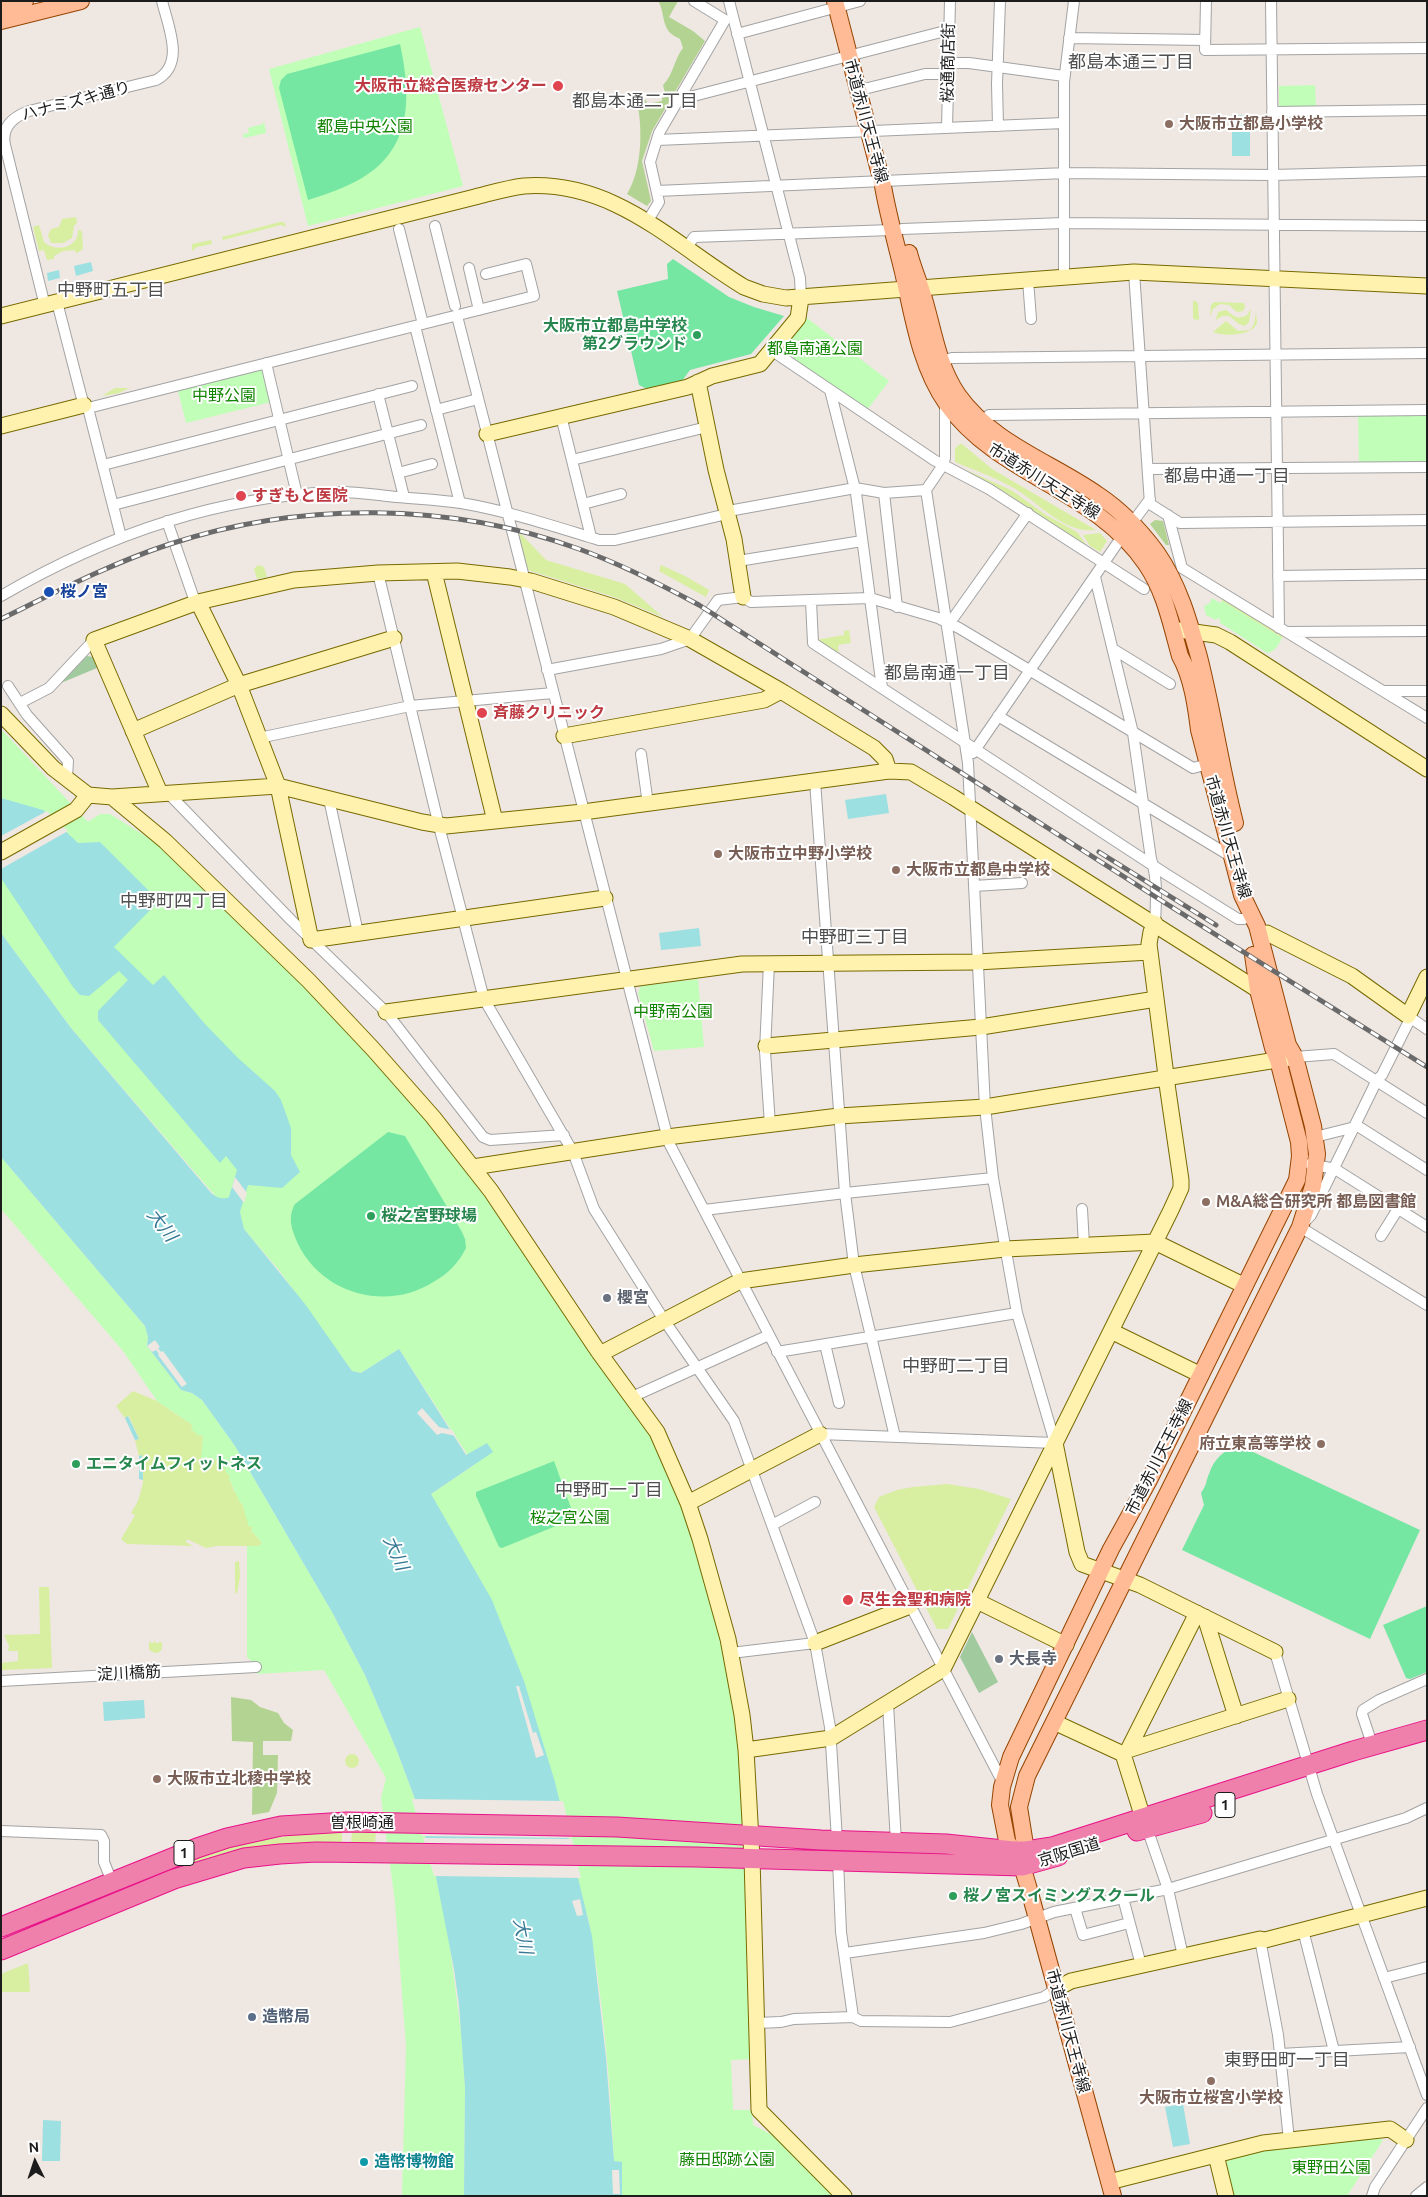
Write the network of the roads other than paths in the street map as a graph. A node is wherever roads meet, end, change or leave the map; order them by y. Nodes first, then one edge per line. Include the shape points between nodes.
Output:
1 (25, 1) edge
2 (81, 1) edge
3 (162, 1) edge
4 (694, 1) edge
5 (729, 1) edge
6 (950, 1) edge
7 (1000, 1) edge
8 (1074, 1) edge
9 (1206, 1) edge
10 (1271, 1) edge
11 (845, 3) edge
12 (1, 7) edge
13 (729, 19) junction
14 (1, 21) edge
15 (949, 30) junction
16 (737, 34) junction
17 (1069, 38) junction
18 (1205, 40) junction
19 (1427, 48) edge
20 (1272, 49) junction
21 (854, 54) junction
22 (949, 62) junction
23 (997, 68) junction
24 (948, 74) junction
25 (1064, 76) junction
26 (749, 81) junction
27 (868, 88) junction
28 (678, 100) junction
29 (1427, 110) edge
30 (1272, 112) junction
31 (1064, 123) junction
32 (947, 126) junction
33 (998, 126) junction
34 (874, 131) junction
35 (763, 136) junction
36 (657, 140) junction
37 (1427, 171) edge
38 (1065, 173) junction
39 (1273, 175) junction
40 (887, 181) junction
41 (776, 185) junction
42 (656, 191) junction
43 (647, 222) junction
44 (1064, 223) junction
45 (435, 226) dead end
46 (1273, 226) junction
47 (1427, 226) edge
48 (398, 229) dead end
49 (897, 229) junction
50 (789, 235) junction
51 (686, 249) junction
52 (468, 268) dead end
53 (1134, 272) junction
54 (486, 274) dead end
55 (1064, 277) junction
56 (1028, 280) junction
57 (1275, 280) junction
58 (1427, 286) edge
59 (914, 289) junction
60 (801, 298) junction
61 (51, 304) junction
62 (479, 310) junction
63 (456, 311) junction
64 (1, 316) edge
65 (1031, 318) dead end
66 (419, 325) junction
67 (771, 350) junction
68 (1427, 354) edge
69 (1276, 355) junction
70 (1149, 356) junction
71 (941, 361) junction
72 (266, 364) junction
73 (698, 382) junction
74 (412, 386) dead end
75 (830, 390) junction
76 (378, 394) junction
77 (478, 399) junction
78 (945, 401) junction
79 (86, 406) junction
80 (436, 410) junction
81 (1427, 410) edge
82 (1276, 411) junction
83 (1144, 413) junction
84 (561, 416) junction
85 (279, 420) junction
86 (984, 422) junction
87 (421, 425) dead end
88 (1, 426) edge
89 (707, 427) junction
90 (388, 433) junction
91 (487, 434) junction
92 (289, 459) junction
93 (572, 460) junction
94 (432, 464) dead end
95 (103, 465) junction
96 (943, 465) junction
97 (1427, 466) edge
98 (1277, 468) junction
99 (1148, 469) junction
100 (398, 473) junction
101 (855, 488) junction
102 (926, 490) junction
103 (884, 493) junction
104 (621, 494) dead end
105 (298, 495) junction
106 (404, 497) junction
107 (1150, 502) junction
108 (460, 503) junction
109 (583, 504) junction
110 (113, 505) junction
111 (506, 512) junction
112 (1028, 513) junction
113 (727, 514) junction
114 (1168, 515) junction
115 (1427, 520) edge
116 (167, 521) junction
117 (1278, 522) junction
118 (1127, 529) junction
119 (121, 537) junction
120 (591, 537) junction
121 (862, 541) junction
122 (738, 561) junction
123 (1103, 564) junction
124 (434, 572) junction
125 (378, 573) junction
126 (1427, 574) edge
127 (1278, 576) junction
128 (1095, 577) junction
129 (524, 579) junction
130 (1144, 589) dead end
131 (1, 596) edge
132 (743, 597) junction
133 (870, 598) junction
134 (811, 601) junction
135 (198, 602) junction
136 (897, 607) junction
137 (947, 622) junction
138 (1171, 623) junction
139 (1282, 630) junction
140 (1427, 631) edge
141 (1197, 635) junction
142 (394, 638) junction
143 (690, 639) junction
144 (94, 640) junction
145 (1113, 649) junction
146 (1184, 664) junction
147 (547, 670) junction
148 (1030, 670) junction
149 (1170, 684) dead end
150 (239, 685) junction
151 (8, 686) dead end
152 (882, 688) junction
153 (781, 691) junction
154 (1382, 691) junction
155 (1427, 691) edge
156 (553, 693) junction
157 (466, 701) junction
158 (20, 703) junction
159 (410, 706) junction
160 (1, 714) edge
161 (998, 716) junction
162 (1427, 718) edge
163 (133, 731) junction
164 (1133, 733) junction
165 (564, 736) junction
166 (259, 738) junction
167 (965, 743) junction
168 (975, 749) junction
169 (641, 754) dead end
170 (968, 763) junction
171 (1208, 764) junction
172 (1427, 769) edge
173 (889, 771) junction
174 (67, 778) junction
175 (815, 781) junction
176 (278, 786) junction
177 (164, 793) junction
178 (88, 795) junction
179 (112, 797) junction
180 (330, 799) junction
181 (1143, 803) junction
182 (648, 804) junction
183 (970, 808) junction
184 (583, 812) junction
185 (495, 821) junction
186 (439, 826) junction
187 (1, 852) edge
188 (1232, 857) junction
189 (1154, 866) junction
190 (1022, 883) dead end
191 (974, 886) junction
192 (605, 898) junction
193 (1249, 898) junction
194 (463, 918) junction
195 (1155, 923) junction
196 (1256, 926) junction
197 (358, 933) junction
198 (311, 940) junction
199 (1150, 952) junction
200 (978, 962) junction
201 (770, 964) junction
202 (829, 964) junction
203 (1427, 977) edge
204 (626, 979) junction
205 (1258, 990) junction
206 (484, 999) junction
207 (1156, 999) junction
208 (386, 1012) junction
209 (1408, 1016) junction
210 (981, 1027) junction
211 (1427, 1029) edge
212 (834, 1040) junction
213 (766, 1046) junction
214 (1292, 1051) junction
215 (1278, 1060) junction
216 (1166, 1077) junction
217 (1377, 1080) junction
218 (985, 1107) junction
219 (1427, 1113) edge
220 (839, 1116) junction
221 (770, 1125) junction
222 (1355, 1126) junction
223 (564, 1136) junction
224 (667, 1137) junction
225 (1315, 1137) junction
226 (573, 1152) junction
227 (1300, 1162) junction
228 (1316, 1165) junction
229 (473, 1166) junction
230 (1335, 1168) junction
231 (1427, 1170) edge
232 (994, 1178) junction
233 (845, 1193) junction
234 (1082, 1209) dead end
235 (1398, 1209) junction
236 (704, 1210) junction
237 (1427, 1226) edge
238 (1300, 1227) junction
239 (1381, 1236) dead end
240 (1155, 1242) junction
241 (1084, 1245) junction
242 (1005, 1249) junction
243 (854, 1265) junction
244 (740, 1281) junction
245 (1245, 1286) junction
246 (1425, 1301) edge
247 (1017, 1313) junction
248 (664, 1320) junction
249 (1110, 1331) junction
250 (769, 1335) junction
251 (871, 1337) junction
252 (825, 1344) junction
253 (777, 1352) junction
254 (600, 1354) junction
255 (697, 1368) junction
256 (1201, 1376) junction
257 (632, 1397) junction
258 (839, 1403) dead end
259 (820, 1434) junction
260 (895, 1437) junction
261 (1055, 1444) junction
262 (751, 1470) junction
263 (815, 1502) dead end
264 (688, 1503) junction
265 (772, 1525) junction
266 (1101, 1571) junction
267 (1126, 1580) junction
268 (977, 1601) junction
269 (910, 1606) junction
270 (1201, 1615) junction
271 (815, 1643) junction
272 (1066, 1645) junction
273 (1275, 1652) joint
274 (731, 1653) junction
275 (256, 1667) dead end
276 (943, 1669) junction
277 (1427, 1679) edge
278 (1, 1681) edge
279 (1288, 1699) junction
280 (888, 1704) junction
281 (1236, 1716) junction
282 (1054, 1722) junction
283 (1427, 1730) edge
284 (831, 1738) junction
285 (1427, 1742) edge
286 (1373, 1747) junction
287 (746, 1750) junction
288 (1125, 1752) junction
289 (1310, 1772) junction
290 (1003, 1783) junction
291 (1427, 1808) edge
292 (1145, 1823) junction
293 (1, 1831) edge
294 (745, 1835) junction
295 (1334, 1839) junction
296 (837, 1840) junction
297 (896, 1842) junction
298 (1020, 1856) junction
299 (696, 1857) joint
300 (752, 1858) junction
301 (838, 1860) junction
302 (112, 1882) junction
303 (1168, 1889) junction
304 (1124, 1898) junction
305 (1427, 1898) edge
306 (1075, 1908) junction
307 (1361, 1915) junction
308 (1037, 1918) junction
309 (1129, 1923) junction
310 (1, 1927) edge
311 (1304, 1930) junction
312 (1260, 1939) junction
313 (1, 1950) edge
314 (845, 1953) junction
315 (1183, 1956) junction
316 (1141, 1965) junction
317 (1427, 1967) edge
318 (1384, 1978) junction
319 (1056, 1989) junction
320 (853, 2017) junction
321 (756, 2023) junction
322 (1410, 2047) junction
323 (1334, 2052) junction
324 (1280, 2054) junction
325 (1427, 2095) edge
326 (1426, 2110) edge
327 (1289, 2140) junction
328 (1406, 2140) junction
329 (1216, 2156) junction
330 (1427, 2187) edge
331 (1111, 2189) edge
332 (844, 2196) edge
333 (1226, 2196) edge
334 (1372, 2196) edge
335 (1416, 2196) edge

1 - 12 main road
2 - 14 main road
3 - 61 street, ハナミズキ通り via 174,56 164,75 156,80 23,114 11,120 5,131 5,145
4 - 13 street
5 - 13 street
6 - 15 street, 桜通商店街
7 - 23 street
8 - 17 street
9 - 18 street
10 - 20 street
11 - 16 street
11 - 21 main road, 市道赤川天王寺線
13 - 16 street
13 - 28 street
15 - 21 street
15 - 22 street, 桜通商店街
16 - 26 street
17 - 18 street
17 - 25 street
18 - 20 street via 1205,50
19 - 20 street
20 - 30 street
21 - 26 street
21 - 27 main road, 市道赤川天王寺線
21 - 34 main road, 市道赤川天王寺線
22 - 23 street
22 - 24 street, 桜通商店街
23 - 25 street
23 - 33 street
24 - 27 street via 925,74
24 - 32 street, 桜通商店街
25 - 31 street
26 - 28 street
26 - 35 street
27 - 34 main road, 市道赤川天王寺線
28 - 36 street
29 - 30 street
30 - 39 street
31 - 33 street
31 - 38 street
32 - 33 street
32 - 34 street
34 - 35 street
34 - 40 main road, 市道赤川天王寺線
35 - 36 street
35 - 41 street
36 - 42 street via 650,162
37 - 39 street
38 - 39 street
38 - 40 street
38 - 44 street
39 - 46 street
40 - 41 street
40 - 49 main road, 市道赤川天王寺線
41 - 42 street
41 - 50 street
42 - 43 street via 658,205
43 - 51 street
43 - 61 street via 590,193 562,187 522,186
44 - 46 street
44 - 49 street
44 - 55 street
45 - 63 street
46 - 47 street
46 - 57 street
48 - 66 street
49 - 50 street
49 - 59 main road, 市道赤川天王寺線
50 - 51 street via 694,238
50 - 60 street via 802,287
51 - 60 street via 744,287 772,295
52 - 62 street
53 - 55 street
53 - 57 street
53 - 70 street
54 - 62 street via 526,264 534,296
55 - 56 street
56 - 59 street
56 - 65 street
57 - 58 street
57 - 69 street
59 - 60 street
59 - 71 main road, 市道赤川天王寺線
59 - 78 main road, 市道赤川天王寺線 via 926,362
60 - 67 street via 798,318
61 - 64 street
61 - 79 street, ハナミズキ通り
62 - 63 street
63 - 66 street
63 - 77 street
66 - 72 street
66 - 80 street
67 - 73 street via 760,364
67 - 75 street
68 - 69 street
69 - 70 street
69 - 82 street
70 - 71 street via 952,358
70 - 83 street
71 - 86 main road, 市道赤川天王寺線 via 958,395
72 - 79 street
72 - 85 street
73 - 84 street
73 - 89 street
74 - 76 street
75 - 96 street
75 - 101 street
76 - 85 street
76 - 90 street
77 - 80 street
77 - 91 street
78 - 96 street
78 - 118 main road, 市道赤川天王寺線 via 994,452
79 - 88 street
79 - 95 street, ハナミズキ通り
80 - 108 street
81 - 82 street
82 - 83 street
82 - 98 street
83 - 86 street via 989,415
83 - 99 street
84 - 91 street
84 - 93 street
85 - 92 street
85 - 95 street
86 - 118 main road, 市道赤川天王寺線 via 1004,439 1099,495
87 - 90 street
89 - 93 street
89 - 113 street
90 - 92 street
90 - 100 street
91 - 111 street
92 - 105 street
92 - 110 street
93 - 109 street
94 - 100 street
95 - 110 street, ハナミズキ通り
96 - 102 street
96 - 112 street
97 - 98 street
98 - 99 street
98 - 117 street
99 - 107 street
100 - 106 street
101 - 103 street
101 - 113 street via 734,510
101 - 121 street
102 - 103 street
102 - 137 street
103 - 136 street
104 - 109 street
105 - 106 street via 348,492
105 - 116 street via 230,504
106 - 108 street
107 - 114 street
107 - 118 street
108 - 111 street
109 - 120 street
110 - 119 street, ハナミズキ通り
111 - 120 street
111 - 129 street
112 - 123 street
112 - 137 street via 954,617
113 - 120 street via 615,540
113 - 122 street
114 - 117 street via 1180,523
114 - 139 street via 1182,568
115 - 117 street
116 - 119 street
116 - 135 street
117 - 127 street
118 - 123 street
118 - 138 main road, 市道赤川天王寺線 via 1155,579
118 - 141 main road, 市道赤川天王寺線 via 1157,554
119 - 131 street
121 - 122 street
121 - 133 street
122 - 132 street
123 - 128 street
123 - 130 street
124 - 125 street
124 - 129 street via 457,571
124 - 157 street
125 - 135 street via 294,580
125 - 142 street
126 - 127 street
127 - 139 street
128 - 145 street
128 - 148 street
129 - 143 street via 614,607
129 - 147 street
132 - 134 street via 751,602
132 - 143 street via 718,600
133 - 134 street
133 - 136 street
133 - 152 street
134 - 152 street via 813,643
135 - 144 street
135 - 150 street
136 - 137 street
137 - 148 street
137 - 167 street
138 - 141 street via 1182,631
138 - 146 main road, 市道赤川天王寺線
139 - 140 street
139 - 154 street
141 - 146 street via 1186,646
141 - 172 street via 1216,635 1254,656
141 - 193 main road, 市道赤川天王寺線
142 - 150 street
142 - 159 street
143 - 147 street via 661,649
143 - 153 street
144 - 158 street via 49,688
144 - 163 street
145 - 149 street
145 - 164 street
146 - 171 main road, 市道赤川天王寺線
147 - 156 street
148 - 161 street
148 - 164 street
150 - 163 street
150 - 166 street
151 - 158 street
152 - 167 street
153 - 165 street via 764,700
153 - 173 street via 874,748 885,759
154 - 155 street
154 - 162 street
156 - 157 street
156 - 165 street
157 - 159 street
157 - 185 street
158 - 174 street via 68,761
159 - 166 street
159 - 186 street
160 - 174 street via 53,768
161 - 168 street
161 - 181 street
163 - 177 street
164 - 171 street via 1193,768
164 - 181 street
165 - 184 street
166 - 176 street
167 - 168 street
167 - 170 street
168 - 170 street
168 - 189 street
169 - 182 street
170 - 183 street
171 - 188 main road, 市道赤川天王寺線
173 - 175 street
173 - 183 street via 912,772
174 - 178 street
175 - 182 street
175 - 202 street
176 - 177 street
176 - 180 street
176 - 198 street
177 - 179 street
177 - 198 street
178 - 179 street
178 - 187 street via 76,810
179 - 229 street via 165,841 327,1000
180 - 186 street
180 - 197 street
181 - 188 street
181 - 189 street
182 - 184 street
183 - 191 street
183 - 195 street
184 - 185 street
184 - 192 street
185 - 186 street
186 - 194 street
188 - 193 main road, 市道赤川天王寺線
189 - 195 street
189 - 196 street via 1238,919
190 - 191 street
191 - 200 street
192 - 194 street
192 - 204 street
193 - 196 main road
193 - 196 main road
194 - 197 street
194 - 206 street
195 - 199 street via 1149,939
195 - 205 street
196 - 205 main road, 市道赤川天王寺線
196 - 209 street via 1352,976
196 - 214 main road, 市道赤川天王寺線 via 1282,984 1277,997
197 - 198 street
198 - 208 street
199 - 200 street
199 - 207 street
200 - 202 street
200 - 210 street
201 - 202 street
201 - 204 street via 742,964
201 - 213 street
202 - 212 street
203 - 209 street
204 - 206 street
204 - 224 street
205 - 215 main road, 市道赤川天王寺線
206 - 208 street
206 - 223 street
207 - 210 street
207 - 216 street
208 - 223 street via 483,1137 490,1140
209 - 211 street
209 - 217 street via 1408,1023
210 - 212 street
210 - 218 street
212 - 213 street
212 - 220 street
213 - 221 street
214 - 215 main road
214 - 217 street via 1334,1054
214 - 225 main road, 市道赤川天王寺線
215 - 216 street
215 - 227 main road, 市道赤川天王寺線 via 1296,1129
216 - 218 street
216 - 240 street via 1181,1182
217 - 219 street
217 - 222 street
218 - 220 street
218 - 232 street
220 - 221 street
220 - 233 street
221 - 224 street
222 - 225 street
222 - 230 street
222 - 231 street
223 - 226 street
224 - 226 street
224 - 236 street
225 - 228 main road, 市道赤川天王寺線
226 - 229 street
226 - 248 street via 594,1209
227 - 228 street
227 - 245 main road, 市道赤川天王寺線 via 1292,1193
228 - 230 street
228 - 238 main road, 市道赤川天王寺線
229 - 254 street
230 - 235 street
230 - 238 street via 1311,1215
232 - 233 street
232 - 242 street
233 - 236 street
233 - 243 street
234 - 241 street
235 - 237 street
235 - 239 street
236 - 244 street
238 - 246 street
238 - 267 main road, 市道赤川天王寺線
240 - 241 street
240 - 245 street
240 - 249 street
241 - 242 street
242 - 243 street
242 - 247 street
243 - 244 street
243 - 251 street
244 - 248 street
244 - 250 street
245 - 256 main road, 市道赤川天王寺線
247 - 251 street
247 - 261 street
248 - 254 street
248 - 255 street
249 - 256 street
249 - 261 street
250 - 253 street
250 - 255 street
251 - 252 street
251 - 260 street
252 - 253 street
252 - 258 street
253 - 259 street
254 - 257 street
255 - 257 street
255 - 262 street via 734,1422
256 - 266 main road, 市道赤川天王寺線
257 - 264 street via 657,1432
259 - 260 street
259 - 262 street
259 - 269 street
260 - 261 street
261 - 266 street via 1078,1556 1082,1564
261 - 268 street
262 - 264 street
262 - 265 street
263 - 265 street
264 - 274 street
265 - 271 street
266 - 267 street
266 - 272 main road, 市道赤川天王寺線
267 - 270 street
267 - 282 main road, 市道赤川天王寺線
268 - 272 street
268 - 276 street
269 - 271 street
269 - 276 street
270 - 273 street
270 - 281 street
270 - 288 street
271 - 274 street
271 - 284 street
272 - 290 main road, 市道赤川天王寺線 via 1011,1757
273 - 279 street
274 - 287 street
275 - 278 street, 淀川橋筋
276 - 280 street
276 - 290 street
277 - 286 street via 1363,1710
279 - 281 street
279 - 289 street
280 - 284 street
280 - 297 street
281 - 288 street
282 - 288 street
282 - 298 main road, 市道赤川天王寺線 via 1022,1791
283 - 286 highway, 京阪国道 / 1
284 - 287 street
284 - 296 street
285 - 289 highway, 京阪国道 / 1
286 - 289 highway, 京阪国道 / 1 via 1353,1752
287 - 294 street
288 - 292 street
289 - 292 highway, 京阪国道 / 1
289 - 295 street
290 - 298 main road, 市道赤川天王寺線 via 1000,1804 1007,1841
291 - 295 street via 1406,1818
292 - 298 highway, 京阪国道 / 1
292 - 303 street
293 - 302 street via 101,1834 104,1862
294 - 296 highway, 京阪国道 / 1
294 - 300 street
294 - 302 highway, 曽根崎通 / 1 via 617,1826 304,1824 257,1831 197,1848
295 - 303 street
295 - 307 street
296 - 297 highway, 京阪国道 / 1
297 - 298 highway, 京阪国道 / 1
298 - 301 highway, 京阪国道 / 1
298 - 308 main road, 市道赤川天王寺線
299 - 300 highway, 京阪国道 / 1
299 - 313 highway, 曽根崎通 / 1 via 376,1852 261,1855 174,1879
300 - 301 highway, 京阪国道 / 1
300 - 321 street
301 - 314 street via 839,1916
302 - 310 highway, 曽根崎通 / 1
303 - 304 street
303 - 315 street
304 - 306 street
304 - 309 street
305 - 307 street
306 - 308 street
306 - 309 street via 1083,1936
307 - 311 street
307 - 318 street
308 - 314 street via 984,1933
308 - 319 main road, 市道赤川天王寺線
309 - 316 street
311 - 312 street
311 - 323 street
312 - 315 street
312 - 324 street
314 - 320 street
315 - 316 street
316 - 319 street via 1071,1981
317 - 318 street
318 - 322 street
319 - 320 street via 1044,1997 950,2022 861,2021
319 - 331 main road, 市道赤川天王寺線
320 - 321 street
321 - 332 street via 759,2110
322 - 323 street
322 - 325 street
323 - 324 street
324 - 327 street
326 - 328 street
327 - 328 street via 1390,2130
327 - 329 street
328 - 334 street
329 - 331 street
329 - 333 street
330 - 335 street

